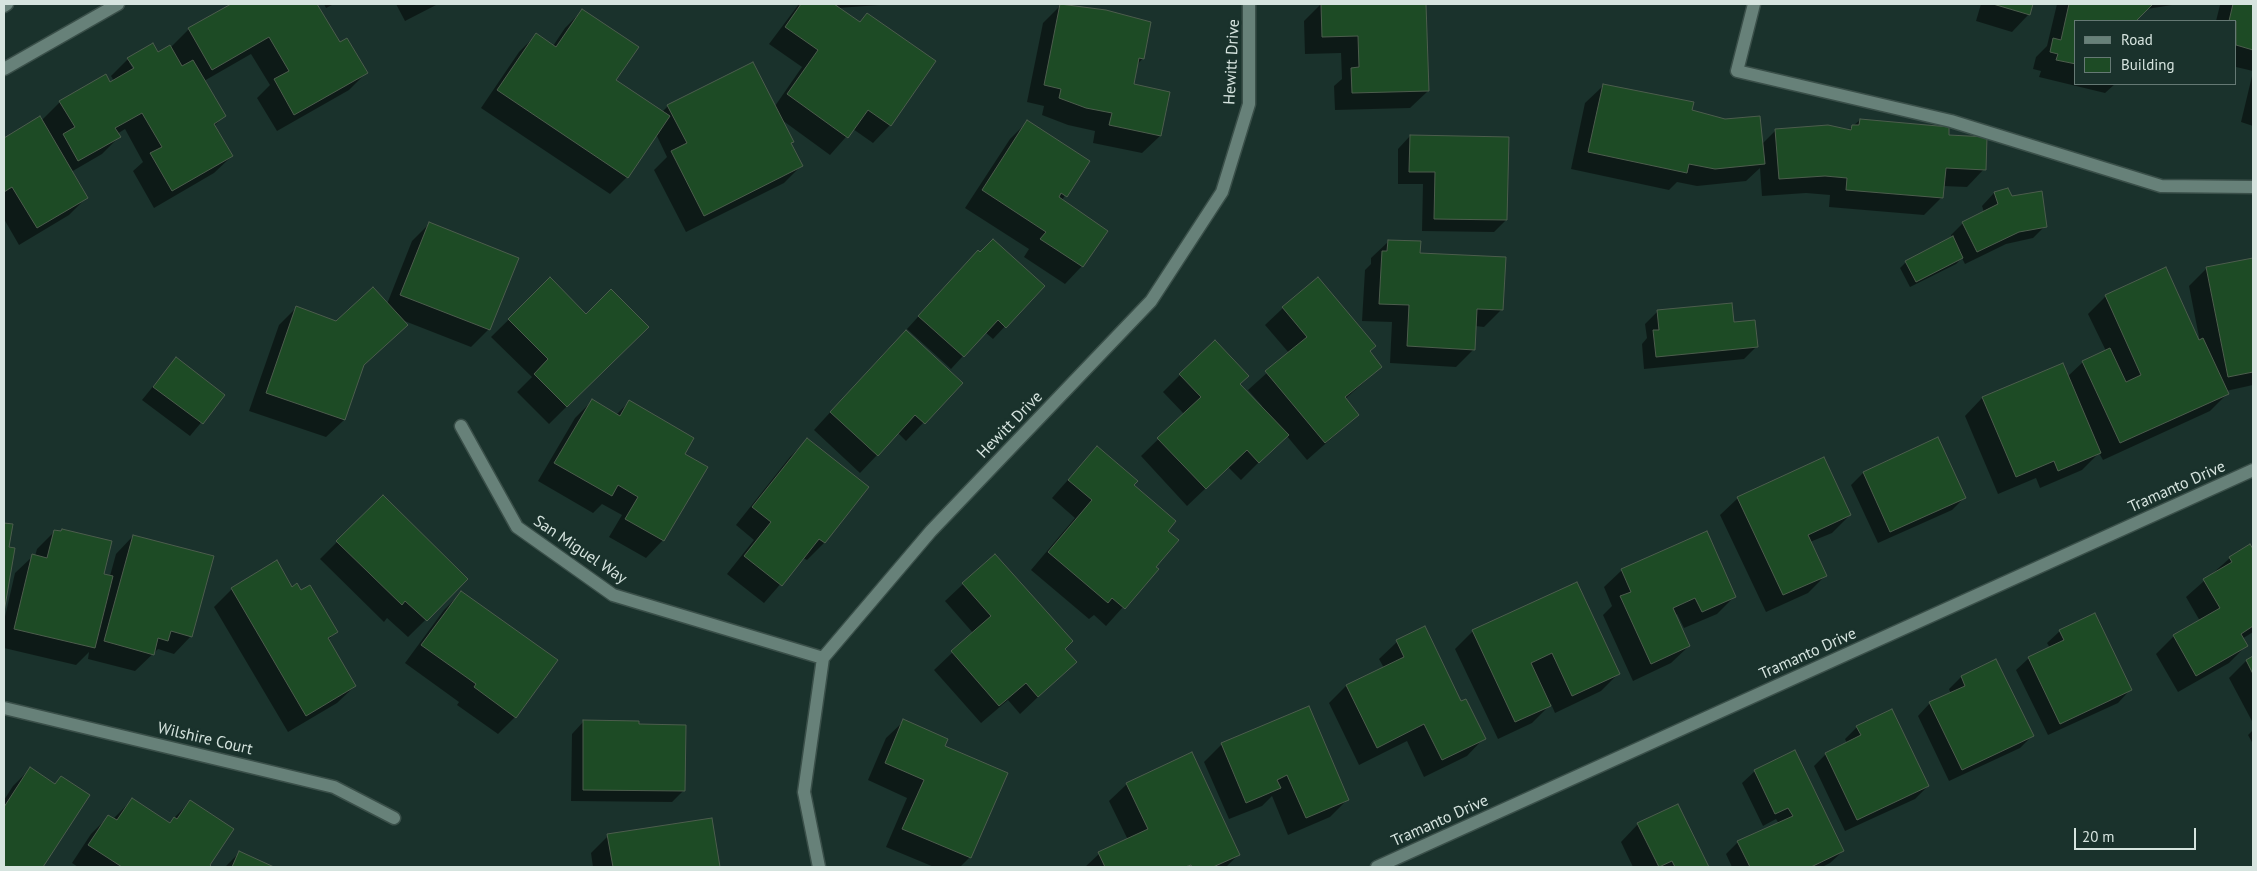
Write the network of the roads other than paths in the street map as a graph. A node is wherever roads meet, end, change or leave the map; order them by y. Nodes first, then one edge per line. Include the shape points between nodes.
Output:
1 (7, 4) edge
2 (118, 4) edge
3 (1249, 4) edge
4 (1754, 4) edge
5 (4, 6) edge
6 (4, 69) edge
7 (2253, 187) edge
8 (461, 426) dead end
9 (2253, 470) edge
10 (823, 658) junction
11 (4, 708) edge
12 (394, 818) dead end
13 (819, 867) edge
14 (1377, 867) edge

1 - 5 street
2 - 6 street
3 - 10 street, Hewitt Drive via 1249,104 1222,192 1152,300 931,530
4 - 7 street via 1737,71 1951,121 2160,186
8 - 10 street, San Miguel Way via 518,527 613,595
9 - 14 street, Tramanto Drive
10 - 13 street via 804,792
11 - 12 street, Wilshire Court via 334,787

